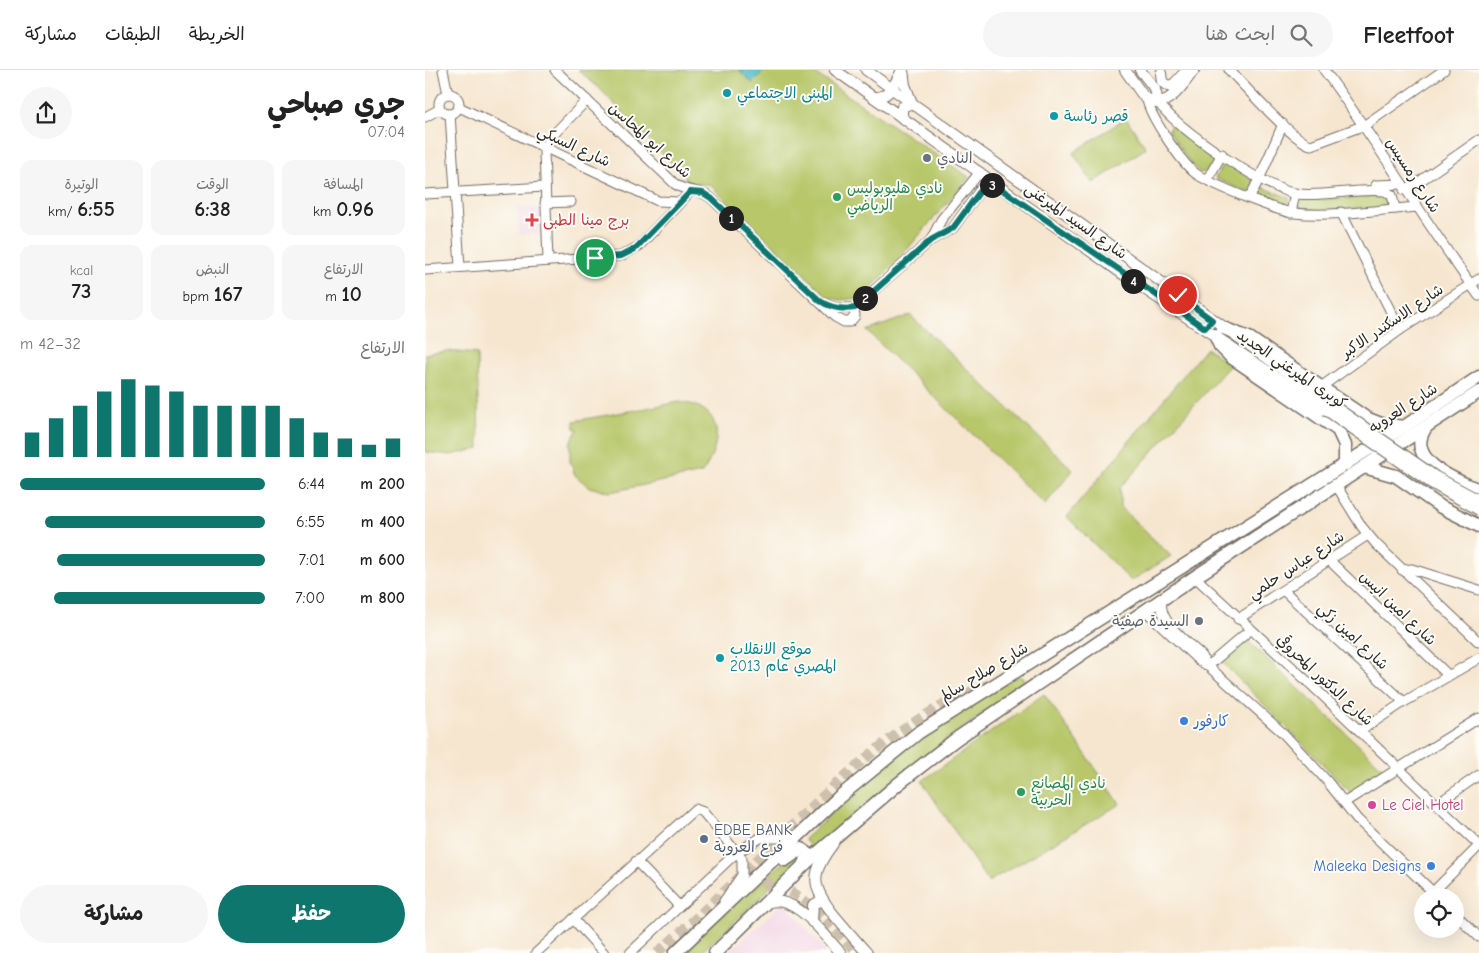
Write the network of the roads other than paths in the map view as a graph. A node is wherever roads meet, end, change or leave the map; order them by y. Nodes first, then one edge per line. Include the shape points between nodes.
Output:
1 (443, 70) edge
2 (835, 70) edge
3 (866, 70) edge
4 (903, 70) edge
5 (1125, 70) edge
6 (1189, 70) edge
7 (1194, 70) edge
8 (1229, 70) edge
9 (1444, 70) edge
10 (1163, 71) edge
11 (1327, 71) edge
12 (559, 72) edge
13 (1141, 72) edge
14 (892, 89) junction
15 (448, 94) junction
16 (873, 97) junction
17 (1153, 99) junction
18 (587, 100) junction
19 (912, 103) junction
20 (459, 107) junction
21 (440, 109) junction
22 (450, 114) junction
23 (425, 117) edge
24 (902, 118) junction
25 (1171, 118) junction
26 (1283, 124) junction
27 (1161, 126) junction
28 (1365, 126) junction
29 (1478, 141) edge
30 (545, 148) junction
31 (1222, 154) junction
32 (980, 172) junction
33 (1260, 177) junction
34 (1207, 180) junction
35 (998, 185) junction
36 (545, 187) junction
37 (1403, 187) junction
38 (455, 192) junction
39 (690, 192) junction
40 (1295, 193) junction
41 (425, 194) edge
42 (1250, 197) junction
43 (571, 202) dead end
44 (680, 202) junction
45 (545, 203) junction
46 (1417, 208) junction
47 (1395, 209) junction
48 (1341, 212) junction
49 (1291, 213) junction
50 (931, 240) junction
51 (548, 262) junction
52 (460, 267) junction
53 (425, 270) edge
54 (1479, 279) edge
55 (1471, 284) junction
56 (1479, 296) edge
57 (855, 308) junction
58 (841, 313) junction
59 (1214, 328) junction
60 (1400, 330) junction
61 (1479, 377) edge
62 (1321, 387) junction
63 (1479, 392) edge
64 (1351, 407) junction
65 (1334, 427) junction
66 (1405, 427) junction
67 (1426, 427) junction
68 (1427, 462) junction
69 (1345, 465) junction
70 (1364, 467) junction
71 (1408, 484) junction
72 (1336, 485) junction
73 (1479, 490) edge
74 (1479, 500) edge
75 (1479, 510) edge
76 (1479, 526) edge
77 (1369, 535) junction
78 (1329, 560) junction
79 (1402, 570) junction
80 (1195, 577) junction
81 (1283, 590) junction
82 (1479, 590) edge
83 (1162, 600) junction
84 (1146, 611) junction
85 (1238, 619) junction
86 (1250, 630) junction
87 (1479, 642) edge
88 (1479, 658) edge
89 (1207, 664) junction
90 (1026, 666) junction
91 (1447, 675) junction
92 (1037, 682) junction
93 (1404, 702) junction
94 (1479, 718) edge
95 (1360, 731) junction
96 (1399, 767) junction
97 (1479, 775) edge
98 (1346, 803) junction
99 (1437, 804) junction
100 (842, 832) junction
101 (802, 834) junction
102 (1479, 846) edge
103 (738, 852) junction
104 (636, 861) junction
105 (806, 863) junction
106 (760, 874) junction
107 (1433, 888) edge
108 (1441, 888) edge
109 (822, 900) junction
110 (766, 903) junction
111 (679, 906) junction
112 (715, 914) junction
113 (1464, 915) edge
114 (573, 919) junction
115 (812, 922) junction
116 (1464, 923) edge
117 (1479, 929) edge
118 (1479, 937) edge
119 (536, 953) edge
120 (604, 953) edge
121 (630, 953) edge
122 (675, 953) edge
123 (715, 953) edge
124 (841, 953) edge
125 (867, 953) edge

1 - 15 street
2 - 16 main road, شارع السيد الميرغنى
3 - 14 main road, شارع السيد الميرغنى
4 - 14 main road
4 - 19 main road
5 - 17 main road
6 - 10 main road via 1170,86 1162,82
7 - 17 main road via 1179,89
8 - 26 street
9 - 28 street
10 - 13 main road
11 - 28 street, شارع رمسيس
12 - 18 street, شارع ابو المحاسن
13 - 17 main road via 1155,89
14 - 16 main road via 884,96
14 - 19 main road, شارع السيد الميرغنى
15 - 20 street via 458,99
15 - 21 street via 441,98
16 - 24 main road, شارع السيد الميرغنى
17 - 25 street
17 - 27 street via 1150,108
17 - 33 street
18 - 30 street
18 - 39 street, شارع ابو المحاسن via 675,184
19 - 24 main road via 902,107
19 - 59 main road, شارع السيد الميرغنى
20 - 22 street
20 - 30 street, شارع السبكي
21 - 22 street
21 - 23 street
22 - 38 street
24 - 32 main road, شارع السيد الميرغنى
25 - 27 street
25 - 31 street
26 - 28 street via 1311,145
26 - 33 street
27 - 34 street via 1185,163
28 - 37 street, شارع رمسيس
29 - 37 street via 1413,186
30 - 36 street
30 - 44 street, شارع السبكي via 658,201
31 - 33 street
31 - 34 street
32 - 35 main road, شارع السيد الميرغنى
32 - 50 street via 941,220
33 - 37 street via 1304,190
33 - 40 street
33 - 42 street
34 - 42 street
35 - 50 street via 989,185 981,190 956,225
35 - 59 main road, شارع السيد الميرغنى via 1134,282
36 - 38 street
36 - 45 street
37 - 46 street, شارع رمسيس
38 - 41 street
38 - 52 street
39 - 44 street
39 - 58 street, شارع ابو المحاسن via 707,195 820,301
40 - 47 street via 1385,191 1392,196
40 - 49 street
42 - 49 street
43 - 45 street
44 - 51 street via 639,246 626,254
45 - 51 street
46 - 47 street
46 - 55 street, شارع رمسيس
47 - 48 street
48 - 49 street
48 - 60 street
50 - 57 street
51 - 52 street
52 - 53 street
54 - 55 street, شارع الاسكندر الاكبر
55 - 56 street, شارع رمسيس
55 - 60 street, شارع الاسكندر الاكبر
57 - 58 street
57 - 58 street via 855,316 847,322
59 - 62 highway, شارع السيد الميرغنى via 1249,338
59 - 65 highway, شارع السيد الميرغنى via 1220,346 1231,356
59 - 74 main road, كوبرى الميرغني الجديد, bridge via 1435,477
59 - 75 main road, كوبرى الميرغني الجديد, bridge via 1431,483
60 - 62 street, شارع الاسكندر الاكبر
61 - 66 highway, شارع العروبه
62 - 64 highway, شارع السيد الميرغنى
63 - 67 highway, شارع العروبه
64 - 65 highway via 1345,420
64 - 66 highway, شارع السيد الميرغنى via 1373,422
65 - 69 highway, شارع السيد الميرغنى via 1345,445
66 - 69 highway, شارع العروبه
67 - 68 highway via 1420,442
67 - 70 highway, شارع العروبه
68 - 71 highway via 1411,464 1406,474
68 - 73 highway
69 - 90 highway, شارع صلاح سالم
70 - 71 highway via 1389,473
70 - 72 highway
71 - 76 highway via 1441,507
72 - 77 street
72 - 80 highway
77 - 78 street, شارع عباس حلمي
77 - 79 street
78 - 81 street, شارع عباس حلمي
78 - 91 street, شارع امين انيس
79 - 82 street via 1412,569
79 - 87 street
80 - 83 highway
80 - 85 street, شارع الدكتور المحروقي
81 - 85 street, شارع عباس حلمي
81 - 93 street, شارع امين زكي
83 - 84 highway
83 - 89 street via 1164,618
84 - 89 street via 1198,660
84 - 92 highway
85 - 86 street, شارع الدكتور المحروقي
86 - 89 street
86 - 95 street, شارع الدكتور المحروقي
88 - 91 street
89 - 98 street via 1283,734
90 - 92 highway
90 - 101 highway, شارع صلاح سالم via 904,743 851,786
91 - 93 street
92 - 100 highway via 941,750
93 - 95 street
94 - 96 street
95 - 96 street, شارع الدكتور المحروقي
96 - 98 street
96 - 99 street, شارع الدكتور المحروقي
97 - 99 street
98 - 107 street
99 - 102 street, شارع الدكتور المحروقي
100 - 105 highway
100 - 109 main road via 823,857 817,872 816,888
101 - 103 street via 760,838
101 - 106 highway, شارع صلاح سالم
102 - 108 street
103 - 104 street via 703,812 695,809
103 - 111 street
103 - 112 street via 743,862 742,875
104 - 111 street
104 - 114 street
105 - 106 highway via 807,853 799,849
105 - 110 highway
106 - 112 highway, شارع صلاح سالم
109 - 115 main road via 813,905
109 - 125 main road
110 - 115 main road via 786,901
110 - 123 highway
111 - 121 street
112 - 122 highway, شارع صلاح سالم
113 - 117 street
114 - 119 street
114 - 120 street
115 - 124 main road
116 - 118 street

